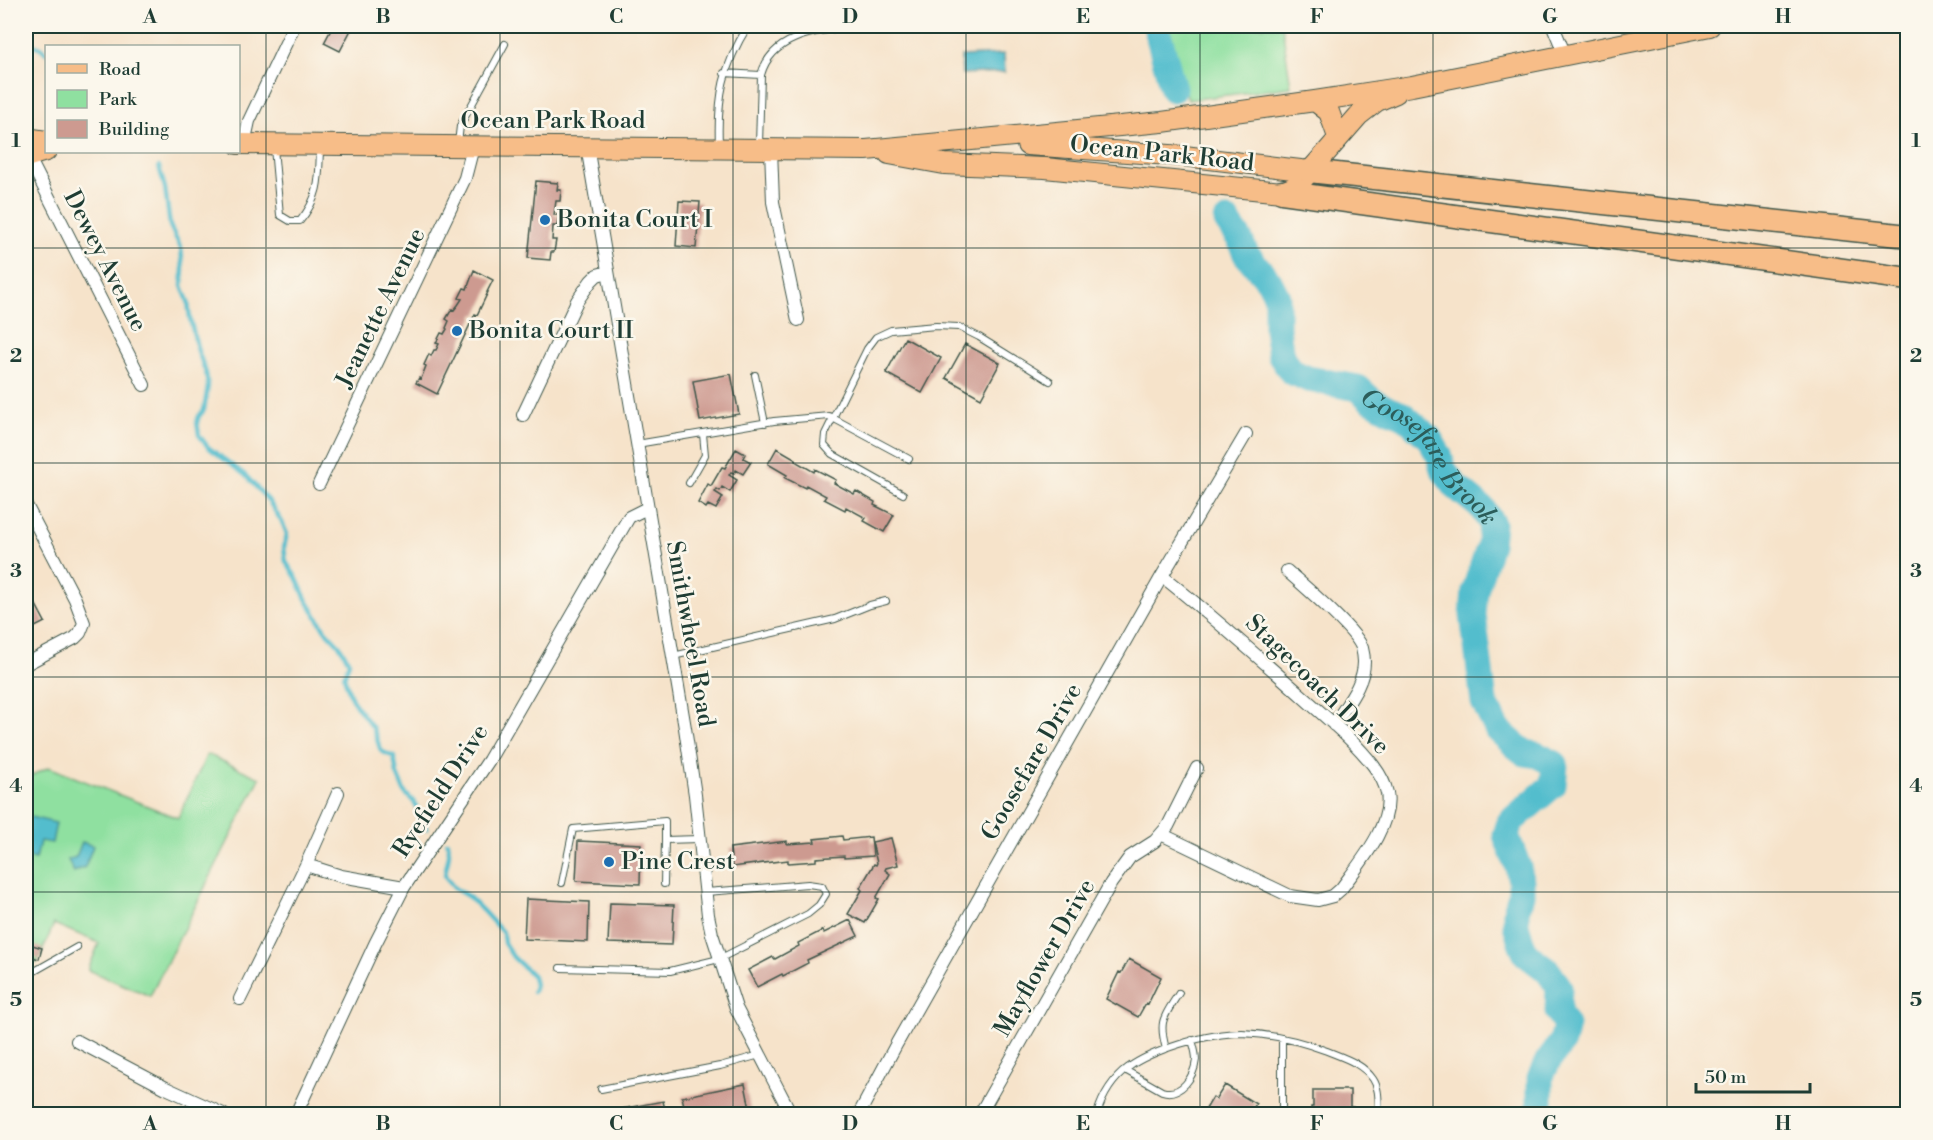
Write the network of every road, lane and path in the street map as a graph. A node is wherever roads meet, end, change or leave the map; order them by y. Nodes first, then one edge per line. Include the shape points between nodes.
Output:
1 (294, 26) edge
2 (748, 26) edge
3 (856, 26) edge
4 (1553, 26) edge
5 (1710, 26) edge
6 (505, 44) dead end
7 (1565, 55) junction
8 (724, 73) junction
9 (761, 75) junction
10 (1412, 86) junction
11 (1316, 101) junction
12 (1338, 137) junction
13 (45, 142) edge
14 (944, 142) junction
15 (242, 144) edge
16 (274, 145) junction
17 (320, 145) junction
18 (465, 146) junction
19 (587, 146) junction
20 (719, 148) junction
21 (765, 149) junction
22 (31, 150) edge
23 (866, 150) junction
24 (1309, 171) junction
25 (1282, 192) junction
26 (1908, 236) edge
27 (608, 272) junction
28 (1908, 279) edge
29 (798, 320) dead end
30 (755, 375) dead end
31 (1050, 381) dead end
32 (144, 385) dead end
33 (523, 415) dead end
34 (834, 417) junction
35 (765, 423) junction
36 (703, 434) junction
37 (1246, 434) dead end
38 (636, 444) junction
39 (909, 459) dead end
40 (689, 483) dead end
41 (319, 484) dead end
42 (903, 494) dead end
43 (26, 505) edge
44 (646, 508) junction
45 (1287, 570) dead end
46 (1162, 576) junction
47 (886, 601) dead end
48 (672, 656) junction
49 (26, 664) edge
50 (1334, 725) junction
51 (1197, 768) dead end
52 (338, 793) dead end
53 (1161, 834) junction
54 (700, 839) junction
55 (664, 840) junction
56 (306, 865) junction
57 (562, 883) dead end
58 (664, 884) dead end
59 (404, 887) junction
60 (706, 892) junction
61 (77, 947) dead end
62 (719, 959) junction
63 (560, 968) dead end
64 (26, 969) edge
65 (1179, 993) dead end
66 (240, 999) dead end
67 (1282, 1038) junction
68 (1192, 1040) junction
69 (77, 1041) dead end
70 (1166, 1049) junction
71 (760, 1055) junction
72 (1125, 1070) junction
73 (601, 1089) dead end
74 (223, 1114) edge
75 (296, 1114) edge
76 (791, 1114) edge
77 (859, 1114) edge
78 (980, 1114) edge
79 (1097, 1114) edge
80 (1282, 1114) edge
81 (1379, 1114) edge

1 - 15 street
2 - 8 lane
3 - 9 lane via 789,41 773,51
4 - 7 street
5 - 7 main road, Ocean Park Road
6 - 18 lane via 460,126
7 - 10 main road, Ocean Park Road
8 - 9 lane
8 - 20 lane via 718,104
9 - 21 lane
10 - 11 main road, Ocean Park Road
10 - 12 main road, Ocean Park Road via 1377,101
11 - 12 main road via 1329,112
11 - 14 main road, Ocean Park Road via 1151,123
12 - 24 main road, Ocean Park Road
13 - 22 main road
14 - 23 main road, Ocean Park Road
14 - 24 main road via 1131,151
15 - 16 main road, Ocean Park Road
16 - 17 main road, Ocean Park Road
16 - 17 lane via 279,215 300,221 311,207 319,183
17 - 18 main road, Ocean Park Road
18 - 19 main road, Ocean Park Road
18 - 41 street, Jeanette Avenue via 465,177
19 - 20 main road, Ocean Park Road
19 - 27 street, Smithwheel Road
20 - 21 main road, Ocean Park Road
21 - 23 main road, Ocean Park Road
21 - 29 street
22 - 32 street, Dewey Avenue
23 - 25 main road, Ocean Park Road via 944,164 1045,168
24 - 25 main road, Ocean Park Road via 1297,186
24 - 26 highway
25 - 28 highway
27 - 33 street via 597,275 577,301
27 - 38 street, Smithwheel Road
30 - 35 lane
31 - 34 lane via 959,327 891,330 871,342
34 - 35 lane
34 - 39 lane
34 - 42 lane via 824,441 827,449
35 - 36 lane
36 - 38 lane
36 - 40 lane via 705,454
37 - 46 street, Goosefare Drive
38 - 44 street, Smithwheel Road
43 - 49 street via 84,623 80,633 66,644
44 - 48 street, Smithwheel Road
44 - 59 street, Ryefield Drive via 629,517 489,760
45 - 50 street via 1354,634 1362,647 1364,663 1360,678
46 - 50 street, Stagecoach Drive
46 - 77 street, Goosefare Drive
47 - 48 lane via 835,619
48 - 54 street, Smithwheel Road
50 - 53 street, Stagecoach Drive via 1381,777 1387,792 1387,810 1369,849 1333,896 1318,900 1290,896
51 - 53 street, Mayflower Drive
52 - 56 street
53 - 78 street, Mayflower Drive via 1130,857 1111,883
54 - 55 lane
54 - 60 street, Smithwheel Road
55 - 57 lane via 665,821 573,829
55 - 58 lane
56 - 59 street via 341,876
56 - 66 street
59 - 75 street, Ryefield Drive
60 - 62 street, Smithwheel Road
60 - 62 lane via 808,884 826,890 825,898 808,914
61 - 64 lane via 33,972
62 - 63 lane via 670,971
62 - 71 street, Smithwheel Road via 736,1008
65 - 70 lane via 1162,1019
67 - 68 lane via 1242,1033
67 - 80 lane
67 - 81 lane via 1353,1061 1366,1071 1378,1092
68 - 70 lane
68 - 72 lane via 1196,1059 1190,1077 1179,1090 1162,1091
69 - 74 street
70 - 72 lane
71 - 73 lane
71 - 76 street, Smithwheel Road
72 - 79 lane via 1107,1092

